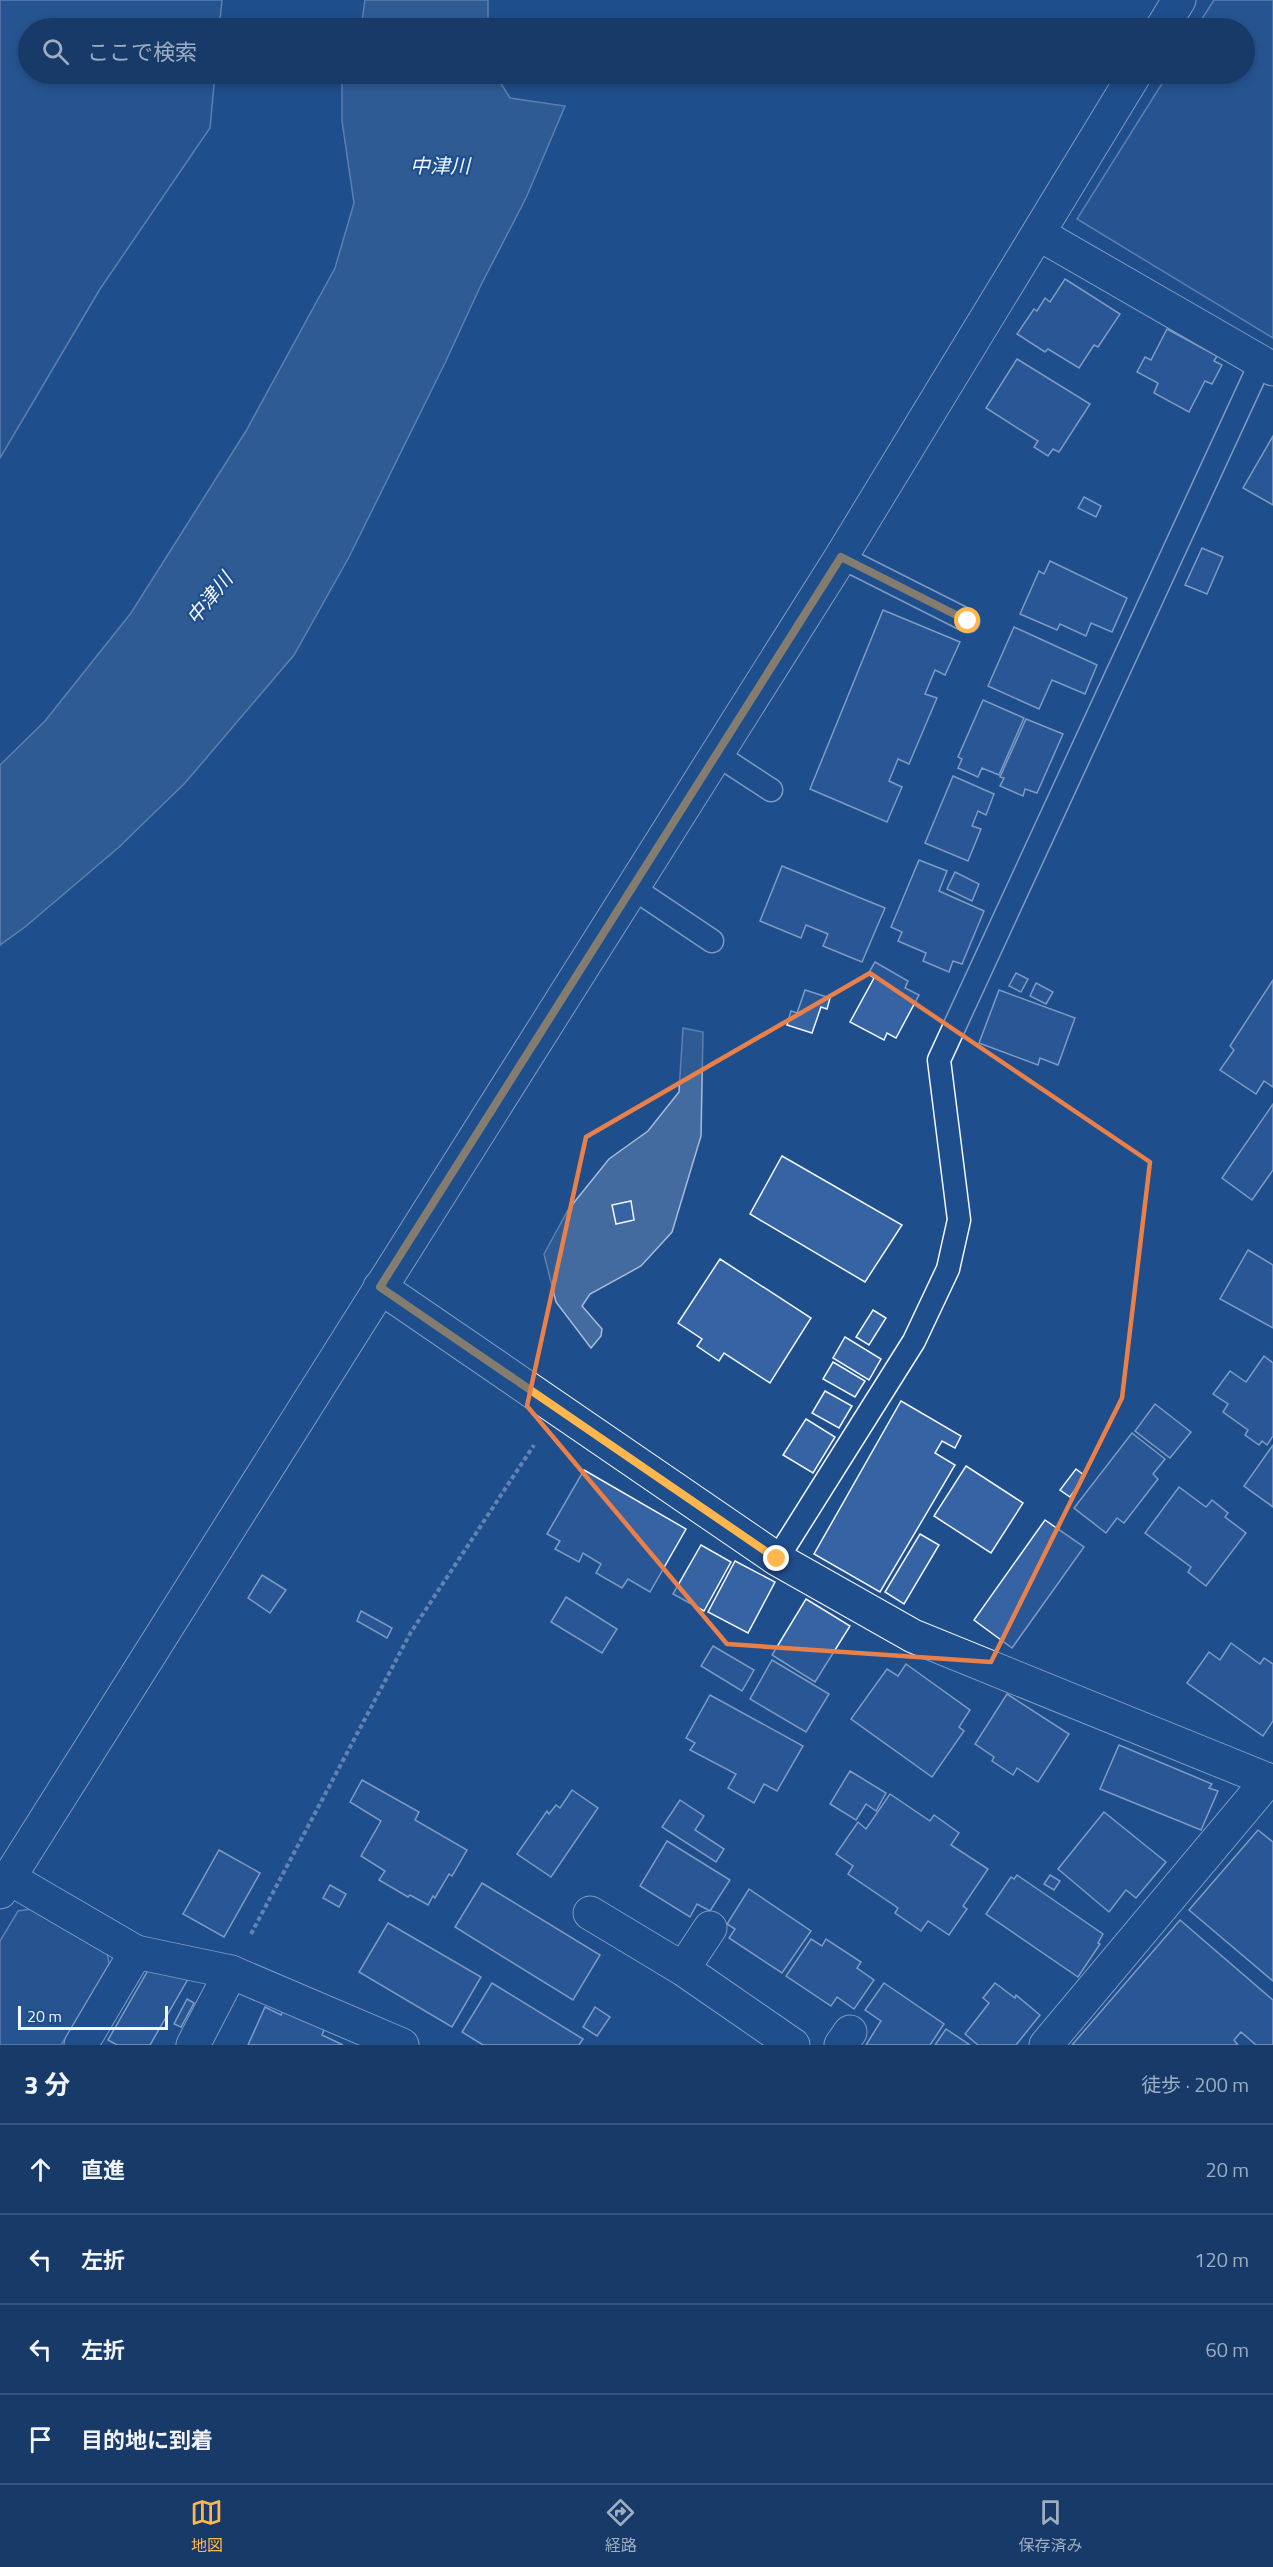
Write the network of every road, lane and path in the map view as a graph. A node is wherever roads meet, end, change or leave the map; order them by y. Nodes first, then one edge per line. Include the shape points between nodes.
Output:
1 (1179, 0) edge
2 (1168, 18) edge
3 (1129, 84) edge
4 (1039, 234) junction
5 (1267, 366) edge
6 (841, 557) junction
7 (968, 621) dead end
8 (716, 754) junction
9 (771, 790) dead end
10 (633, 888) junction
11 (712, 941) dead end
12 (380, 1287) junction
13 (538, 1438) dead end
14 (777, 1559) junction
15 (1271, 1781) edge
16 (4, 1885) edge
17 (590, 1913) dead end
18 (710, 1928) dead end
19 (136, 1952) junction
20 (683, 1969) junction
21 (231, 1972) junction
22 (81, 2045) edge
23 (193, 2045) edge
24 (402, 2045) edge
25 (793, 2045) edge
26 (1046, 2045) edge

1 - 2 street
3 - 4 street
4 - 5 street
4 - 6 street
5 - 14 lane via 939,1060 959,1220 948,1269 914,1341
6 - 7 lane
6 - 8 street
8 - 9 lane
8 - 10 street
10 - 11 lane
10 - 12 street
12 - 14 street
12 - 16 street
13 - 21 path via 411,1632
14 - 15 street via 913,1636
15 - 26 street
16 - 19 street
17 - 20 street
18 - 20 street
19 - 21 street
19 - 22 street
20 - 25 street
21 - 23 street
21 - 24 street

